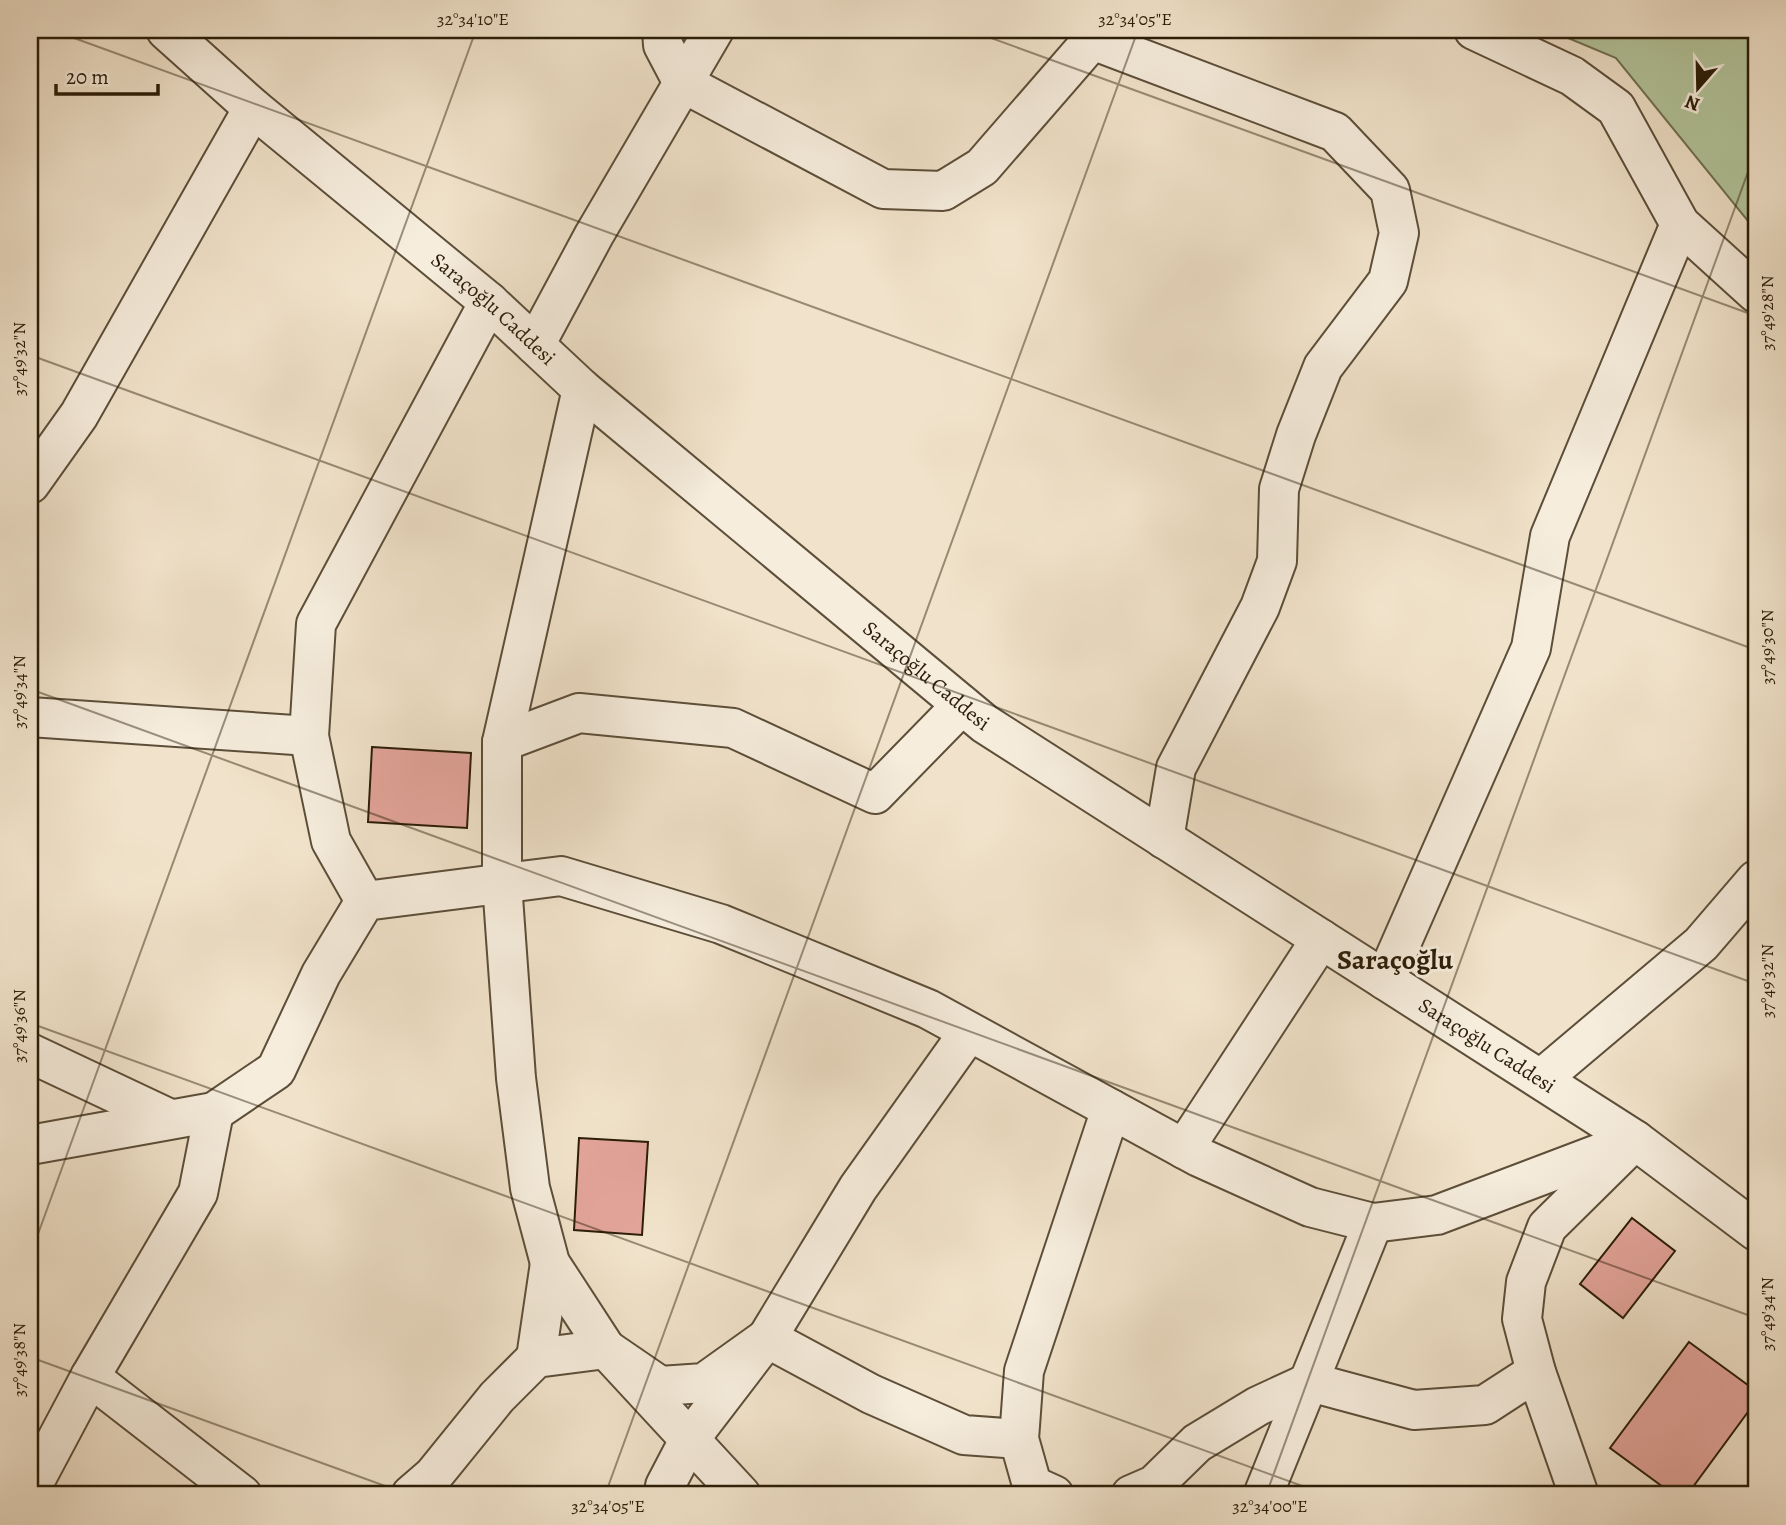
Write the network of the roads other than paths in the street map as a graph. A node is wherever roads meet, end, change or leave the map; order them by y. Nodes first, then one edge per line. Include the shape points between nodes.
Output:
1 (166, 30) edge
2 (662, 30) edge
3 (715, 30) edge
4 (1474, 30) edge
5 (1098, 35) edge
6 (683, 83) junction
7 (253, 108) junction
8 (1680, 224) junction
9 (1756, 293) edge
10 (489, 302) junction
11 (535, 345) junction
12 (582, 389) junction
13 (30, 484) edge
14 (962, 705) junction
15 (30, 717) edge
16 (309, 736) junction
17 (502, 742) junction
18 (1164, 839) junction
19 (1756, 880) edge
20 (502, 883) junction
21 (365, 901) junction
22 (1321, 939) junction
23 (1385, 980) junction
24 (970, 1032) junction
25 (30, 1053) edge
26 (1541, 1079) junction
27 (1111, 1109) junction
28 (214, 1112) junction
29 (170, 1119) junction
30 (1635, 1140) junction
31 (30, 1145) edge
32 (1184, 1149) junction
33 (1751, 1216) edge
34 (1373, 1223) junction
35 (550, 1263) junction
36 (767, 1338) junction
37 (606, 1349) junction
38 (536, 1358) junction
39 (1535, 1372) junction
40 (90, 1377) junction
41 (1310, 1382) junction
42 (1018, 1439) junction
43 (689, 1440) junction
44 (30, 1490) edge
45 (661, 1492) edge
46 (1037, 1492) edge
47 (242, 1495) edge
48 (411, 1495) edge
49 (741, 1495) edge
50 (1131, 1495) edge
51 (1264, 1495) edge
52 (1579, 1495) edge

1 - 7 street, Saraçoğlu Caddesi
2 - 6 street via 663,46
3 - 6 street
4 - 8 street via 1572,76 1616,108
5 - 6 street via 982,167 943,191 883,189
5 - 18 street via 1335,132 1390,190 1399,233 1388,281 1323,367 1296,435 1279,489 1277,561 1260,607 1176,768
6 - 11 street
7 - 10 street, Saraçoğlu Caddesi
7 - 13 street via 79,415
8 - 9 street
8 - 23 street via 1550,536 1531,648
10 - 11 street, Saraçoğlu Caddesi
10 - 16 street via 316,624
11 - 12 street, Saraçoğlu Caddesi
12 - 14 street, Saraçoğlu Caddesi
12 - 17 street
14 - 17 street via 875,794 733,728 579,713
14 - 18 street, Saraçoğlu Caddesi
15 - 16 street
16 - 21 street via 331,841
17 - 20 street
18 - 22 street, Saraçoğlu Caddesi
19 - 26 street via 1701,944
20 - 21 street
20 - 24 street via 561,876 721,924 928,1009
20 - 35 street via 521,1119 530,1188
21 - 28 street via 321,974 276,1070
22 - 23 street, Saraçoğlu Caddesi
22 - 32 street
23 - 26 street, Saraçoğlu Caddesi
24 - 27 street
24 - 36 street via 858,1188
25 - 29 street
26 - 30 street, Saraçoğlu Caddesi
27 - 32 street
27 - 42 street via 1024,1371
28 - 29 street
28 - 40 street via 198,1193
29 - 31 street
30 - 33 street, Saraçoğlu Caddesi
30 - 34 street via 1437,1215
30 - 39 street via 1547,1227 1526,1283 1522,1319
32 - 34 street via 1310,1207
34 - 41 street
35 - 37 street
35 - 38 street
36 - 37 street via 704,1383 660,1385
36 - 42 street via 871,1394 964,1435
36 - 43 street
37 - 38 street
37 - 43 street
38 - 48 street
39 - 41 street via 1485,1405 1414,1410
39 - 52 street
40 - 44 street
40 - 47 street
41 - 50 street via 1258,1406 1197,1443 1154,1485
41 - 51 street
42 - 46 street
43 - 45 street
43 - 49 street

